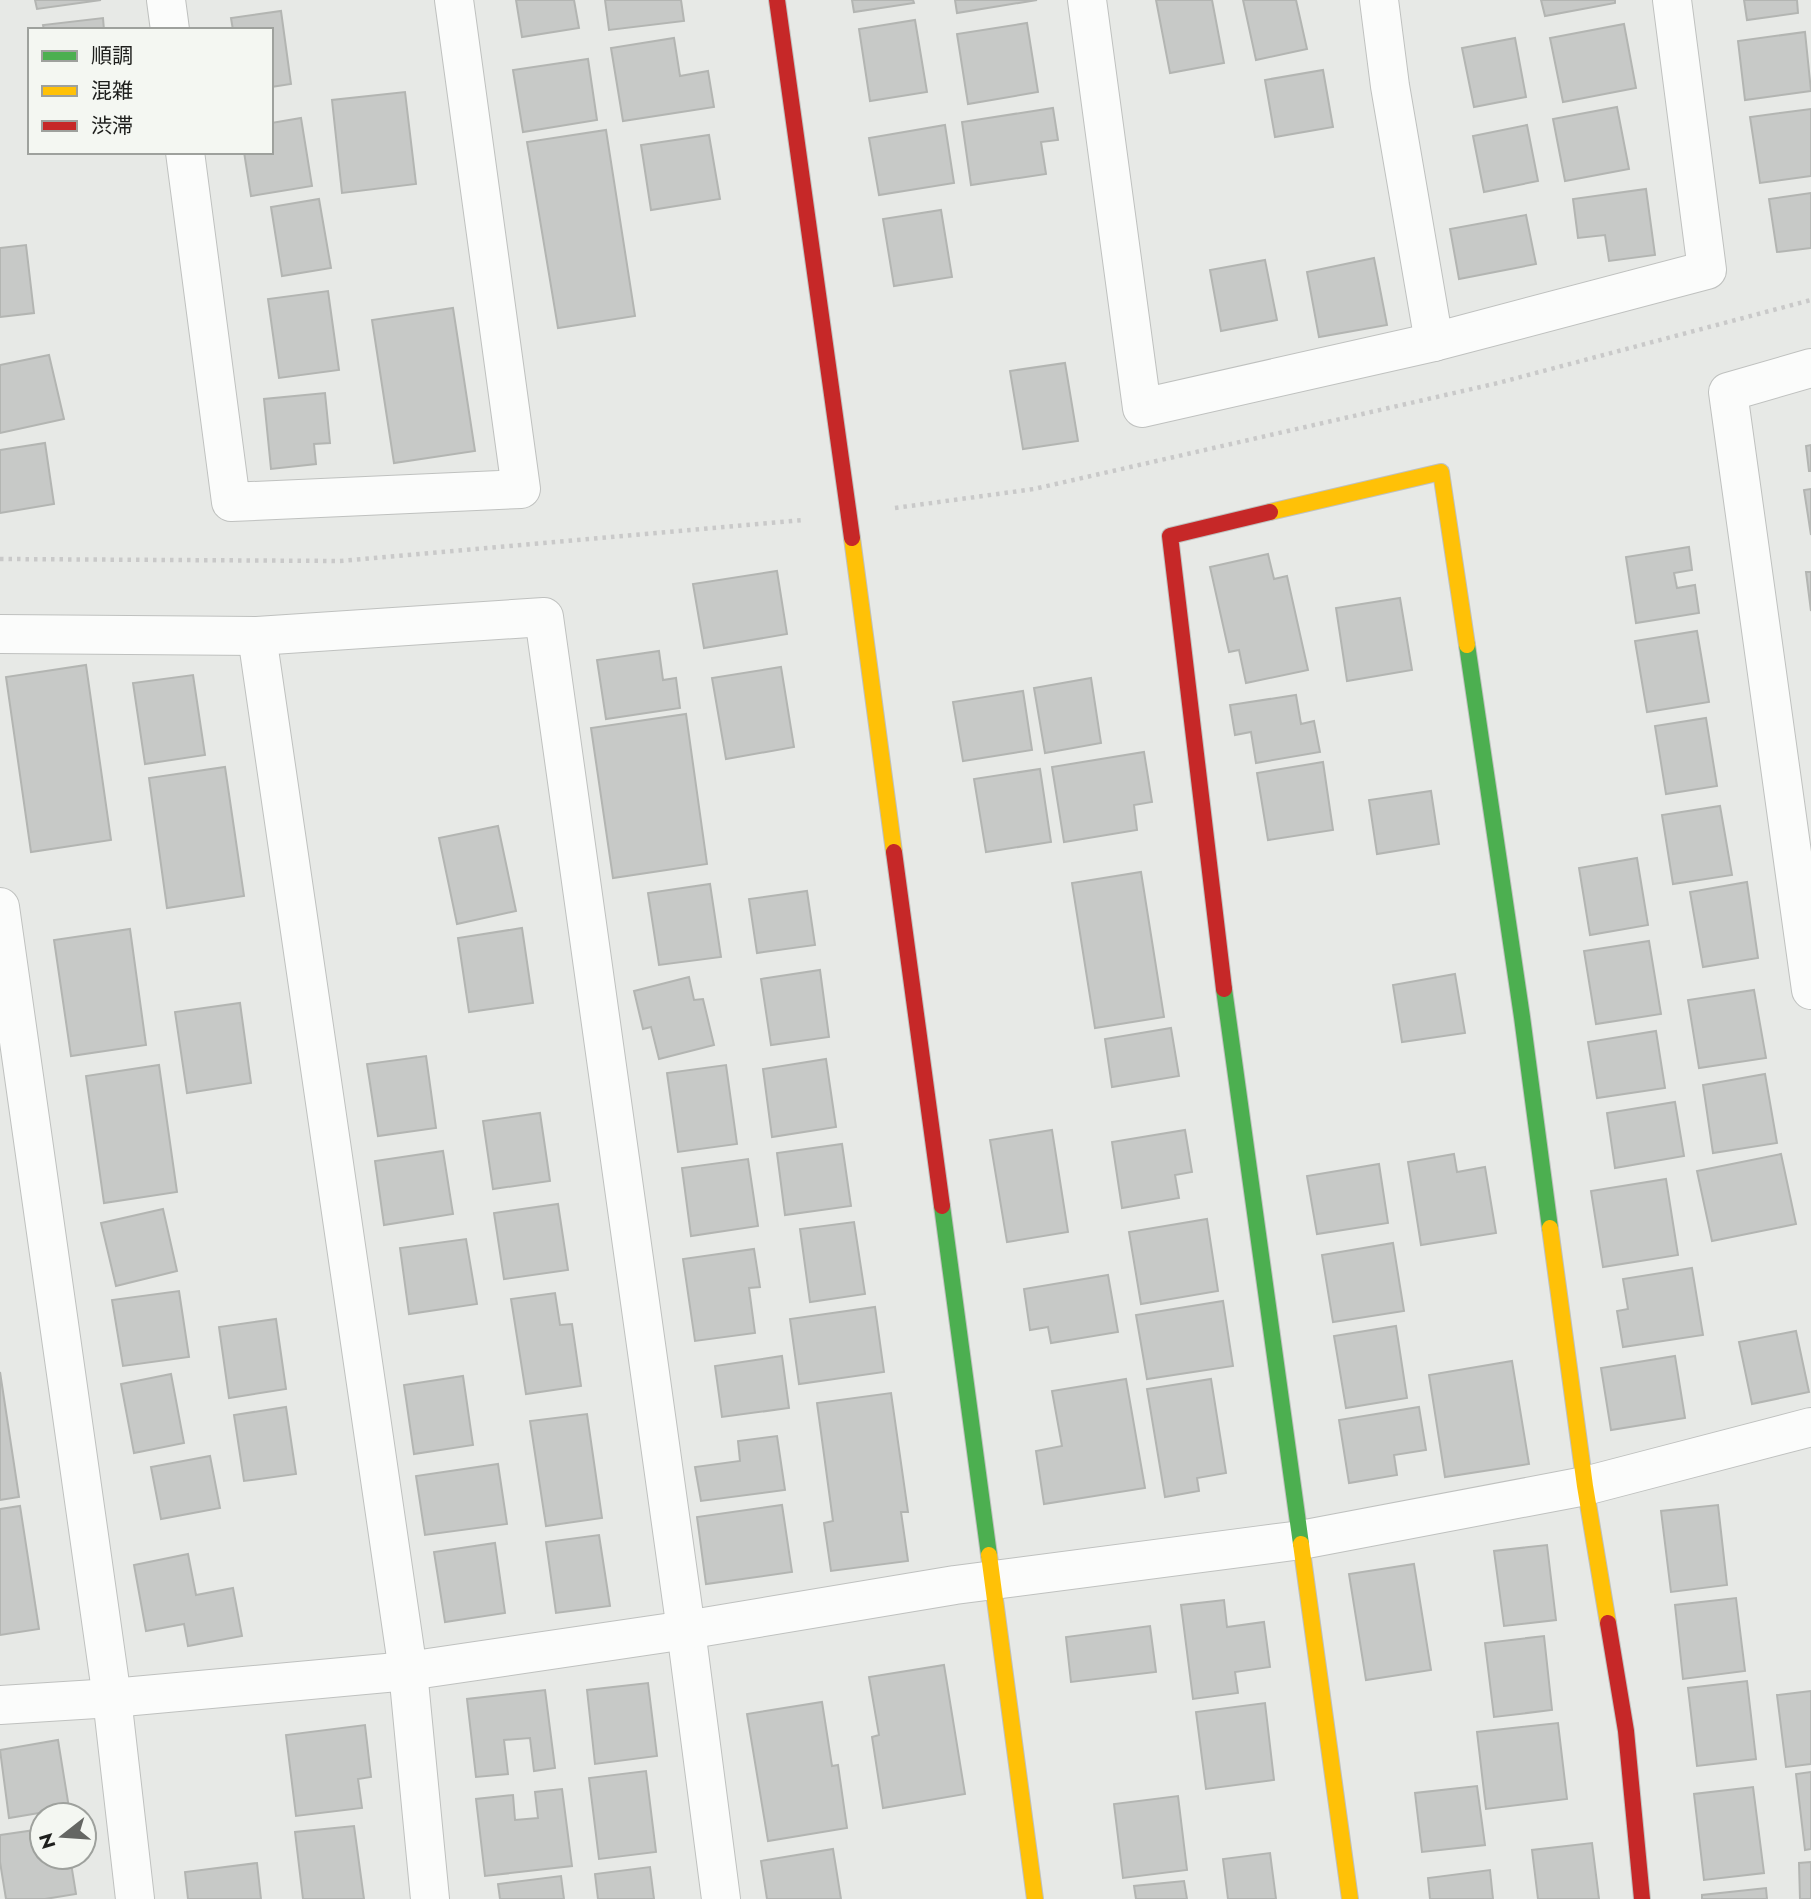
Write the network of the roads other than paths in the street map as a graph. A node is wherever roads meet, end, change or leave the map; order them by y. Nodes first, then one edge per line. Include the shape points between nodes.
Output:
1 (166, 0) edge
2 (454, 0) edge
3 (777, 0) edge
4 (1087, 0) edge
5 (1379, 0) edge
6 (1671, 0) edge
7 (170, 28) edge
8 (186, 154) edge
9 (1434, 342) junction
10 (1811, 368) edge
11 (0, 634) edge
12 (257, 636) junction
13 (0, 907) edge
14 (1811, 990) edge
15 (1811, 1427) edge
16 (1585, 1486) junction
17 (1301, 1540) junction
18 (992, 1581) junction
19 (686, 1630) junction
20 (408, 1671) junction
21 (112, 1698) junction
22 (0, 1705) edge
23 (135, 1899) edge
24 (430, 1899) edge
25 (720, 1899) edge
26 (1035, 1899) edge
27 (1350, 1899) edge
28 (1642, 1899) edge

1 - 7 street
2 - 8 street via 521,489 231,502
3 - 18 street
4 - 9 street via 1142,408
5 - 9 street
6 - 9 street via 1707,270
10 - 14 street via 1728,392
11 - 12 street
12 - 19 street via 544,617
12 - 20 street
13 - 21 street
15 - 16 street
16 - 17 street
16 - 17 street via 1520,1003 1441,472 1170,536 1218,943
16 - 28 street via 1626,1731
17 - 18 street
17 - 27 street
18 - 19 street
18 - 26 street
19 - 20 street
19 - 25 street
20 - 21 street
20 - 24 street
21 - 22 street
21 - 23 street

